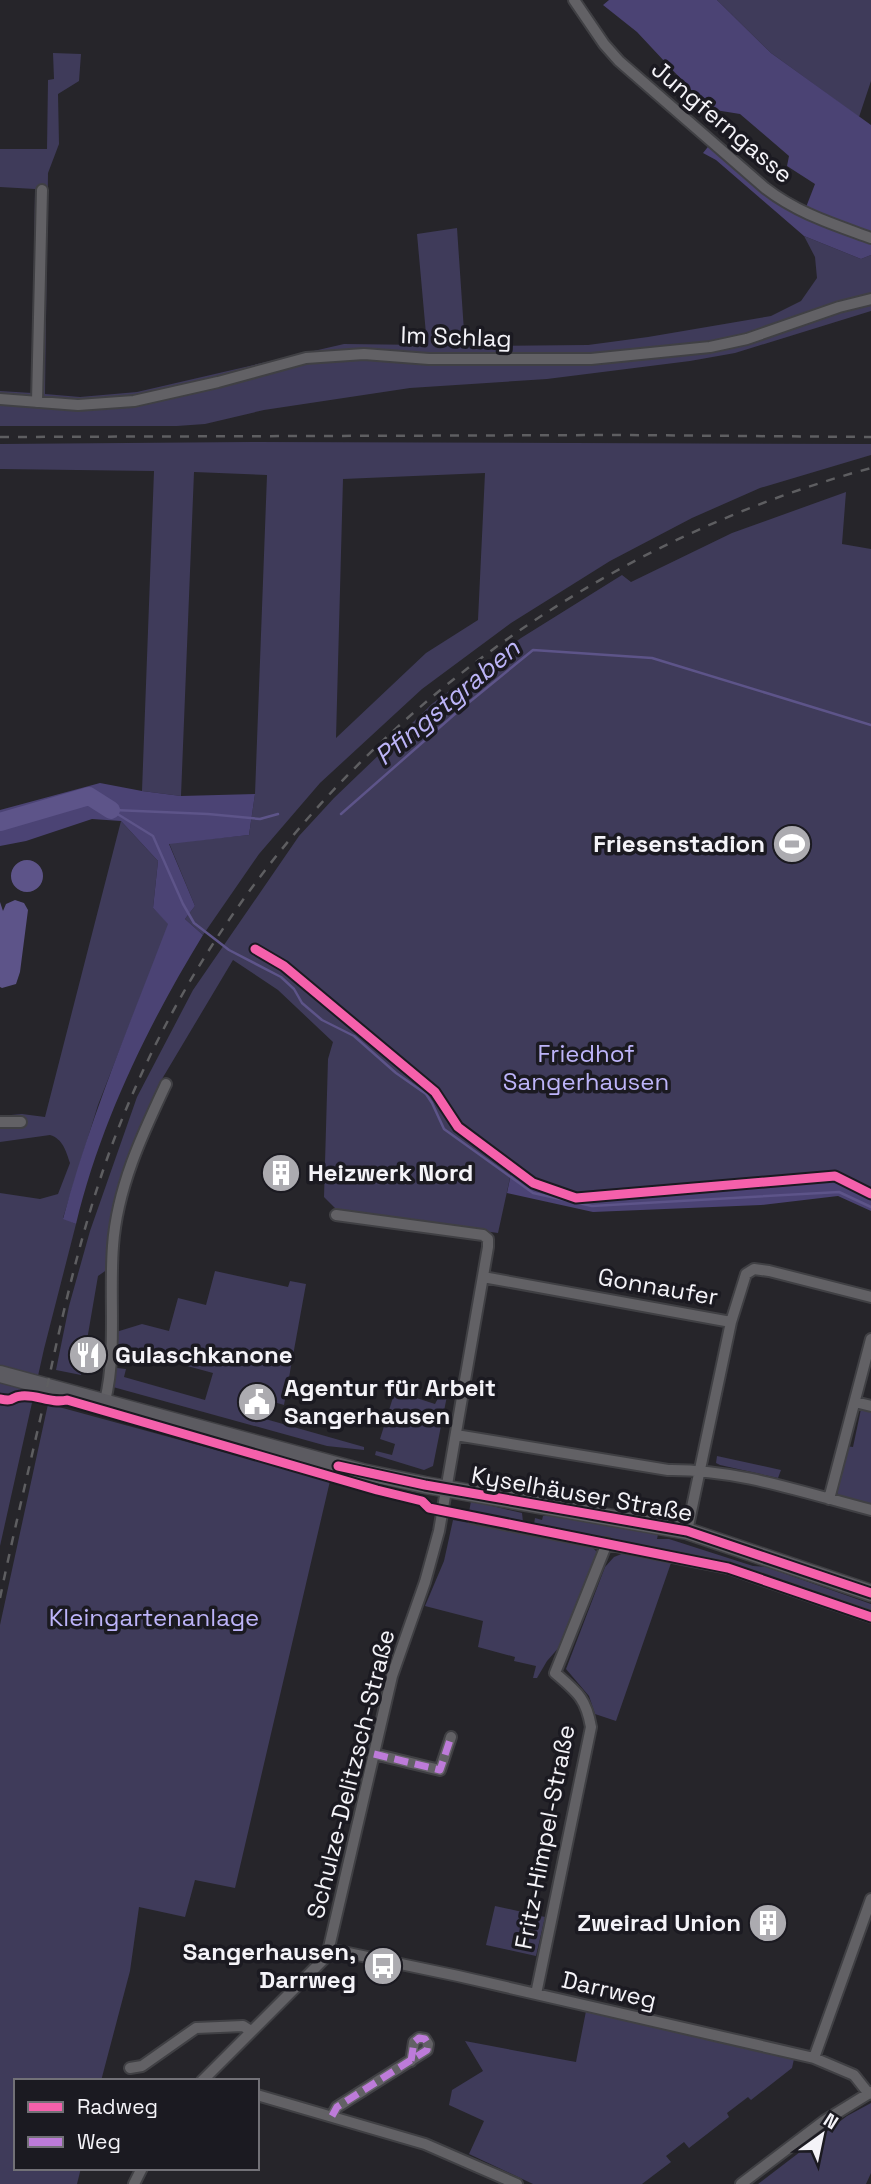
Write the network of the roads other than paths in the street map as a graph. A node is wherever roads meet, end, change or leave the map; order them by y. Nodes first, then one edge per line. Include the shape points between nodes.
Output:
1 (574, 0) edge
2 (42, 190) dead end
3 (871, 237) edge
4 (871, 299) edge
5 (0, 399) edge
6 (37, 402) junction
7 (166, 1084) dead end
8 (0, 1122) edge
9 (20, 1122) dead end
10 (336, 1215) dead end
11 (484, 1277) junction
12 (871, 1297) edge
13 (731, 1322) junction
14 (871, 1339) edge
15 (869, 1353) edge
16 (1, 1379) edge
17 (106, 1401) junction
18 (855, 1402) junction
19 (871, 1406) edge
20 (456, 1435) junction
21 (701, 1470) junction
22 (447, 1489) junction
23 (829, 1499) junction
24 (871, 1510) edge
25 (473, 1518) dead end
26 (687, 1531) junction
27 (607, 1543) junction
28 (871, 1593) edge
29 (871, 1617) edge
30 (451, 1737) dead end
31 (374, 1754) junction
32 (871, 1899) edge
33 (329, 1949) junction
34 (536, 1994) junction
35 (251, 2031) junction
36 (814, 2058) junction
37 (411, 2061) dead end
38 (131, 2068) dead end
39 (206, 2079) edge
40 (870, 2093) edge
41 (259, 2096) edge
42 (332, 2116) junction
43 (517, 2184) edge
44 (741, 2184) edge

1 - 3 street, Jungferngasse via 619,61 765,188 807,215
2 - 6 street
4 - 6 street, Im Schlag via 710,347 590,359 429,359 364,354 306,358 134,401
5 - 6 street, Im Schlag
7 - 17 street via 122,1192 113,1244
8 - 9 street
10 - 11 street, Schulze-Delitzsch-Straße via 483,1235 488,1239
11 - 13 street, Gonnaufer
11 - 20 street, Schulze-Delitzsch-Straße
12 - 13 street, Gonnaufer via 754,1269 746,1274
13 - 21 street
14 - 15 street
15 - 18 street
16 - 17 main road, Kyselhäuser Straße
17 - 22 main road, Kyselhäuser Straße via 354,1470
18 - 19 street
18 - 23 street
20 - 21 street, Kyselhäuser Straße via 668,1470
20 - 22 street, Schulze-Delitzsch-Straße
21 - 23 street, Kyselhäuser Straße
21 - 26 street
22 - 26 main road, Kyselhäuser Straße
22 - 31 street, Schulze-Delitzsch-Straße via 437,1544 396,1665
23 - 24 street, Kyselhäuser Straße
25 - 27 street, Kyselhäuser Straße
26 - 28 main road, Kyselhäuser Straße
27 - 29 street, Kyselhäuser Straße via 728,1568
27 - 34 street, Fritz-Himpel-Straße via 555,1673 578,1693 591,1727
30 - 31 street via 440,1770
31 - 33 street, Schulze-Delitzsch-Straße
32 - 36 street
33 - 34 street, Darrweg
33 - 35 street
34 - 36 street, Darrweg
35 - 38 street via 243,2026 196,2028 142,2066
35 - 39 street
36 - 40 street, Darrweg via 848,2071
37 - 42 street via 337,2107
40 - 44 street via 824,2121
41 - 42 street
42 - 43 street via 433,2147

